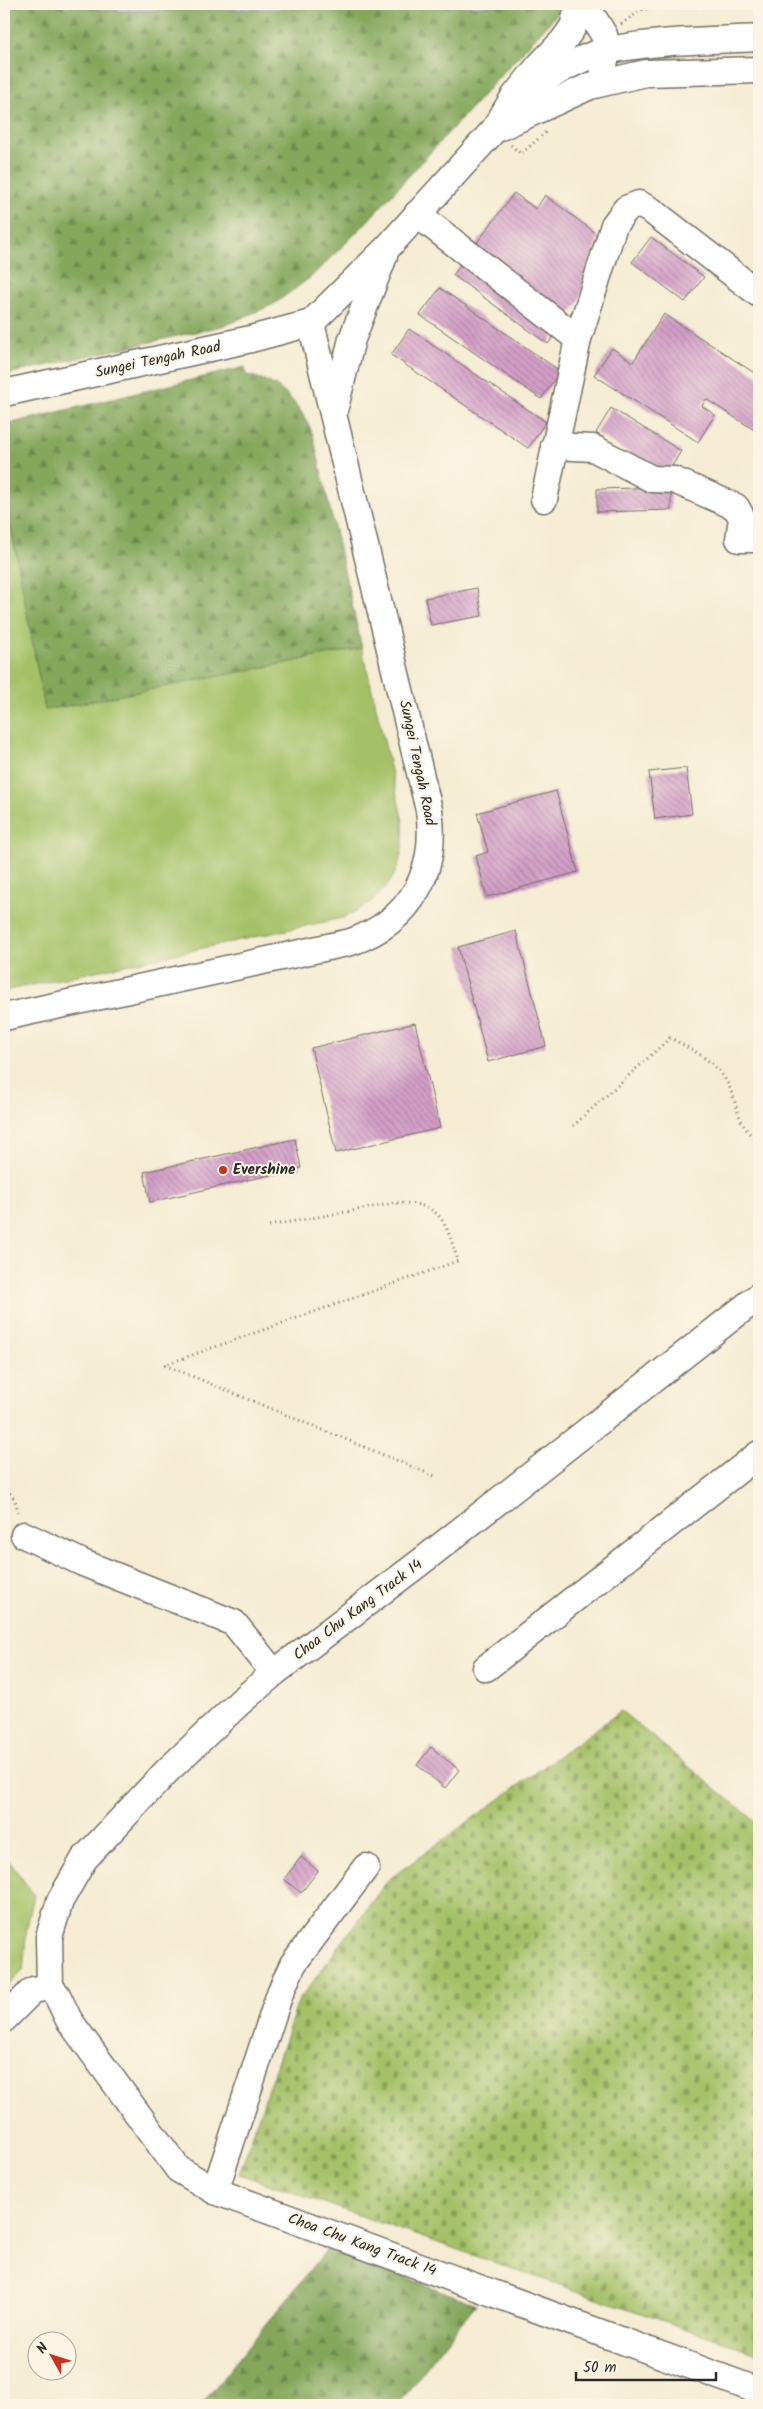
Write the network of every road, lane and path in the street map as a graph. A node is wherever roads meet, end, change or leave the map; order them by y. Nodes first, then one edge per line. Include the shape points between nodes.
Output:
1 (579, 4) edge
2 (585, 4) edge
3 (759, 5) edge
4 (759, 38) edge
5 (606, 43) junction
6 (759, 70) edge
7 (646, 73) junction
8 (590, 86) junction
9 (514, 97) junction
10 (494, 130) junction
11 (547, 131) dead end
12 (417, 214) junction
13 (387, 248) junction
14 (759, 294) edge
15 (311, 323) junction
16 (578, 339) junction
17 (4, 394) edge
18 (333, 414) junction
19 (554, 446) junction
20 (544, 499) dead end
21 (759, 539) edge
22 (4, 1017) edge
23 (572, 1126) dead end
24 (759, 1142) edge
25 (268, 1226) dead end
26 (758, 1296) edge
27 (759, 1454) edge
28 (437, 1477) dead end
29 (4, 1485) edge
30 (15, 1500) dead end
31 (24, 1535) dead end
32 (486, 1668) dead end
33 (274, 1673) junction
34 (366, 1867) dead end
35 (50, 1988) junction
36 (4, 2019) edge
37 (216, 2192) junction
38 (759, 2391) edge

1 - 9 street, Sungei Tengah Road via 563,41
2 - 5 street
3 - 5 path via 643,9
4 - 5 street, Sungei Tengah Road
5 - 7 street
5 - 8 street via 603,68
5 - 9 street, Sungei Tengah Road
6 - 7 street, Sungei Tengah Road
7 - 8 street, Sungei Tengah Road
8 - 10 street, Sungei Tengah Road
9 - 10 street, Sungei Tengah Road
10 - 11 path via 521,154
10 - 12 street, Sungei Tengah Road
12 - 13 street, Sungei Tengah Road
12 - 16 street
13 - 15 street, Sungei Tengah Road
13 - 18 street via 352,339
14 - 16 street via 652,211 638,204 626,209 614,225
15 - 17 street, Sungei Tengah Road
15 - 18 street, Sungei Tengah Road
16 - 19 street
18 - 22 street, Sungei Tengah Road via 429,810 431,851 417,890 388,925 351,942
19 - 20 street
19 - 21 street via 593,448 652,479 674,480 736,507 742,518 739,539
23 - 24 path via 670,1038 703,1055 725,1079 746,1131
25 - 28 path via 415,1202 433,1209 446,1225 458,1261 164,1365
26 - 33 street, Choa Chu Kang Track 14 via 422,1561
27 - 32 street
29 - 30 path
31 - 33 street via 83,1563 234,1622
33 - 35 street, Choa Chu Kang Track 14 via 167,1771 84,1859 60,1901 49,1937
34 - 37 street via 293,1964 267,2032
35 - 36 street via 33,1990
35 - 37 street, Choa Chu Kang Track 14 via 69,2020 178,2169
37 - 38 street, Choa Chu Kang Track 14

